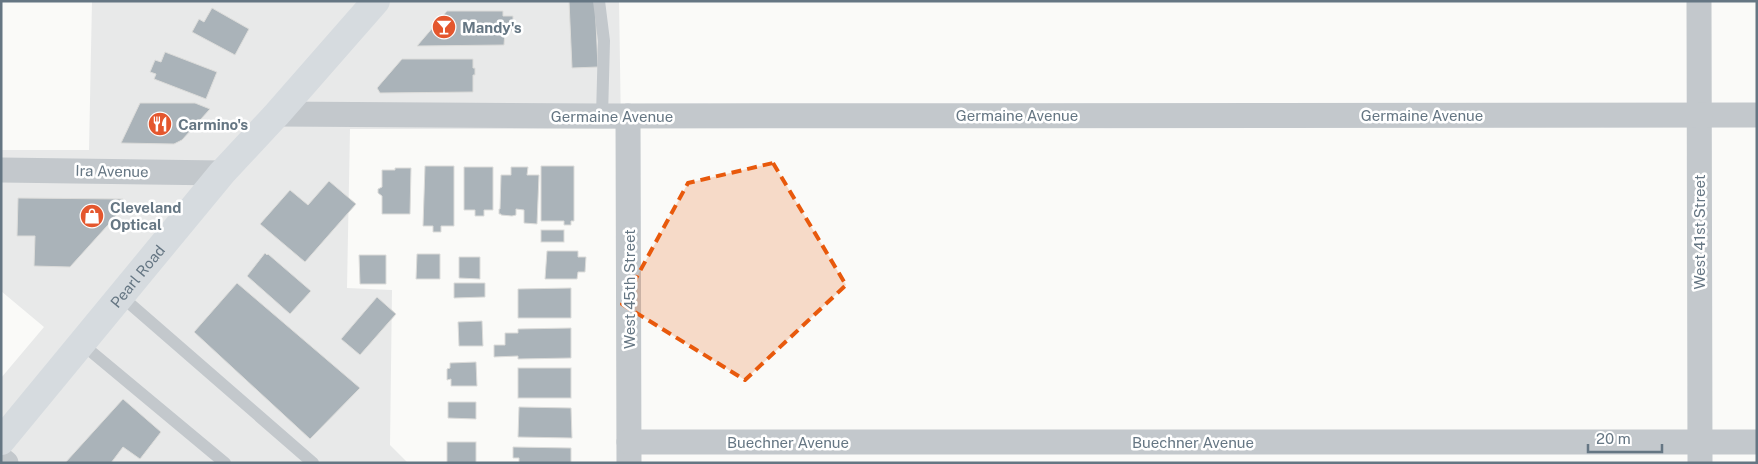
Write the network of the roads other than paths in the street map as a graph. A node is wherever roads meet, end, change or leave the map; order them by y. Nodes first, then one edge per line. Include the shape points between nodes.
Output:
1 (376, 1) edge
2 (599, 1) edge
3 (1700, 1) edge
4 (277, 114) junction
5 (1700, 114) junction
6 (1757, 115) edge
7 (602, 116) junction
8 (628, 116) junction
9 (1, 170) edge
10 (222, 173) junction
11 (121, 296) junction
12 (82, 344) junction
13 (1, 441) edge
14 (1757, 442) edge
15 (629, 452) edge
16 (1700, 453) edge
17 (1, 459) edge
18 (6, 463) edge
19 (225, 463) edge
20 (313, 463) edge

1 - 4 main road, Pearl Road
2 - 7 lane via 604,42
3 - 5 street, West 41st Street
4 - 7 street, Germaine Avenue
4 - 10 main road, Pearl Road
5 - 6 street, Germaine Avenue
5 - 8 street, Germaine Avenue
5 - 16 street, West 41st Street
7 - 8 street, Germaine Avenue
8 - 15 street, West 45th Street
9 - 10 street, Ira Avenue
10 - 11 main road, Pearl Road
11 - 12 main road, Pearl Road
11 - 20 lane
12 - 13 main road, Pearl Road
12 - 19 lane
14 - 16 street, Buechner Avenue
15 - 16 street, Buechner Avenue
17 - 18 street

